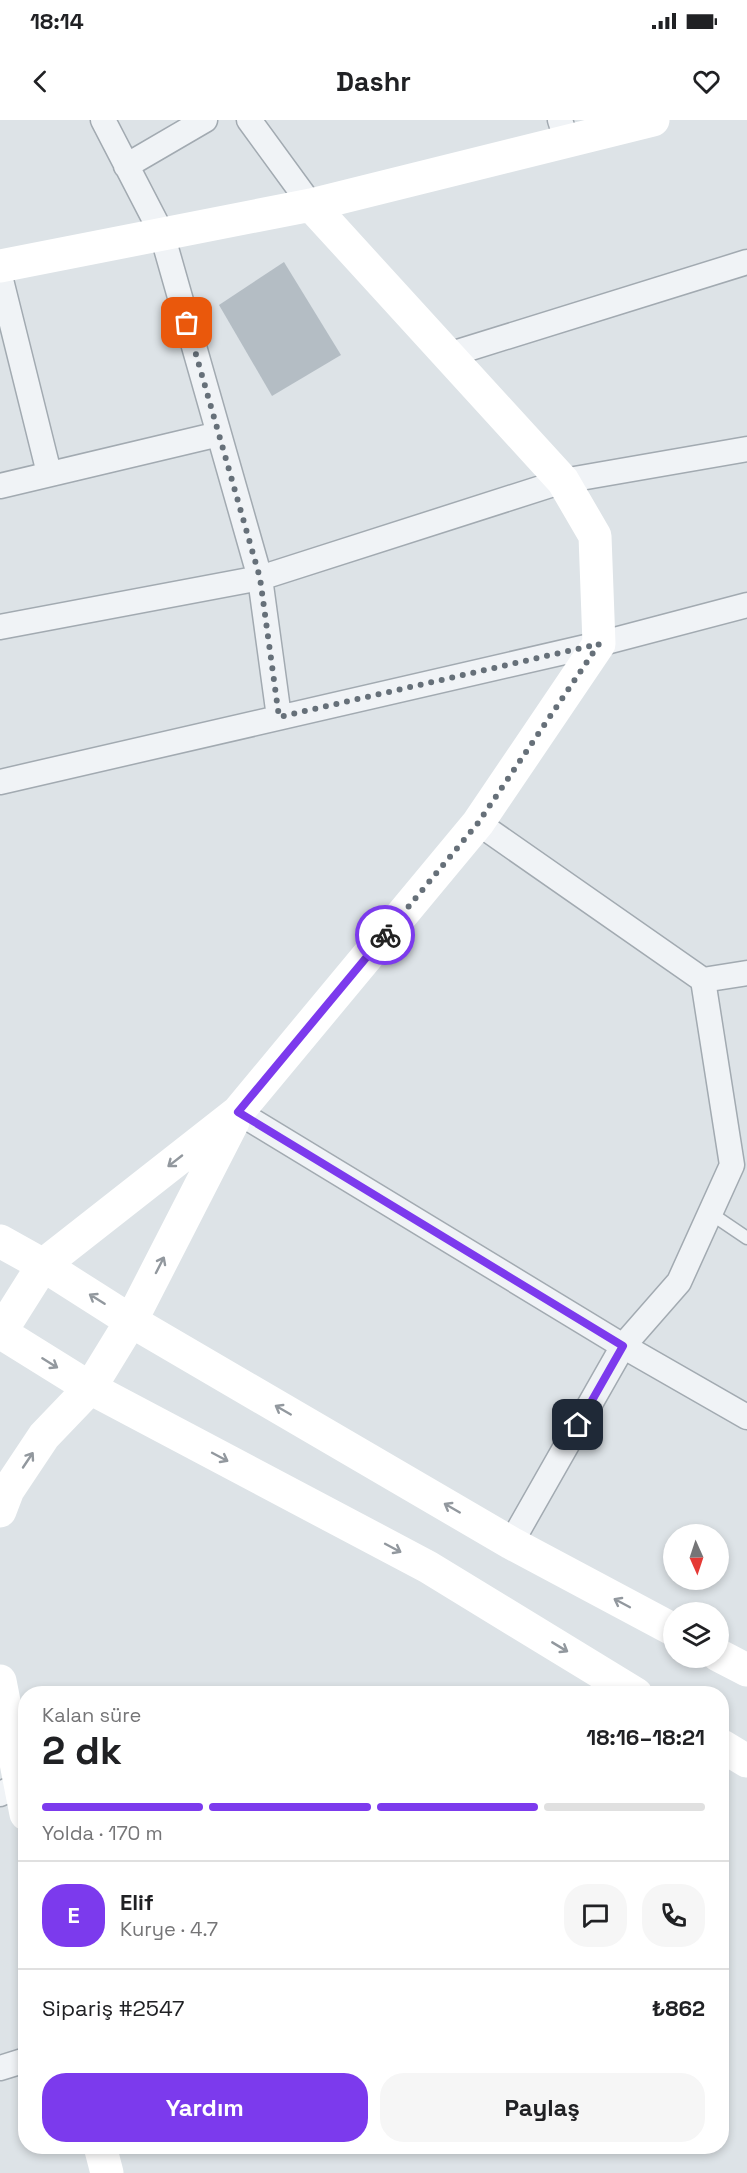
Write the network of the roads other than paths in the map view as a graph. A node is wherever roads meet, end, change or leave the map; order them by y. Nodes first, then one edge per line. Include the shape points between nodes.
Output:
1 (103, 120) edge
2 (205, 120) edge
3 (249, 120) edge
4 (653, 120) edge
5 (563, 131) edge
6 (126, 166) junction
7 (311, 205) junction
8 (162, 234) junction
9 (747, 262) edge
10 (0, 266) edge
11 (0, 276) edge
12 (448, 355) junction
13 (219, 434) junction
14 (747, 449) edge
15 (49, 473) junction
16 (563, 481) junction
17 (0, 486) edge
18 (260, 578) junction
19 (747, 605) edge
20 (0, 627) edge
21 (599, 644) junction
22 (279, 717) junction
23 (0, 782) edge
24 (478, 823) junction
25 (747, 973) edge
26 (702, 980) junction
27 (238, 1112) junction
28 (710, 1213) junction
29 (747, 1238) edge
30 (0, 1241) edge
31 (43, 1265) junction
32 (131, 1321) junction
33 (0, 1332) edge
34 (623, 1346) junction
35 (90, 1388) junction
36 (747, 1417) edge
37 (0, 1511) edge
38 (511, 1543) junction
39 (663, 1624) edge
40 (729, 1661) edge
41 (747, 1670) edge
42 (0, 1681) edge
43 (623, 1686) edge
44 (729, 1750) edge
45 (747, 1761) edge
46 (15, 1798) edge
47 (18, 2062) edge
48 (0, 2068) edge
49 (102, 2154) edge
50 (107, 2173) edge

1 - 6 street
2 - 6 street
3 - 7 street
4 - 5 street
5 - 7 street
6 - 8 street
7 - 8 street
7 - 12 street
8 - 10 street
8 - 13 street
9 - 12 street
11 - 15 street
12 - 16 street
13 - 15 street
13 - 18 street
14 - 16 street
15 - 17 street
16 - 18 street
16 - 21 street via 595,536
18 - 20 street
18 - 22 street
19 - 21 street
21 - 22 street
21 - 24 street
22 - 23 street
24 - 26 street
24 - 27 street
25 - 26 street
26 - 28 street via 732,1165
27 -> 31 street
32 -> 27 street
27 - 34 street
28 - 29 lane
28 - 34 street via 679,1282
30 - 31 street
32 -> 31 street
31 - 33 street
32 - 35 street
38 -> 32 street
33 -> 35 street
34 - 36 street
34 - 38 street
37 -> 35 street via 8,1490 44,1437
35 -> 43 street via 428,1566
39 -> 38 street
40 - 41 street
42 - 46 street
44 - 45 street
47 - 48 street
49 - 50 street

